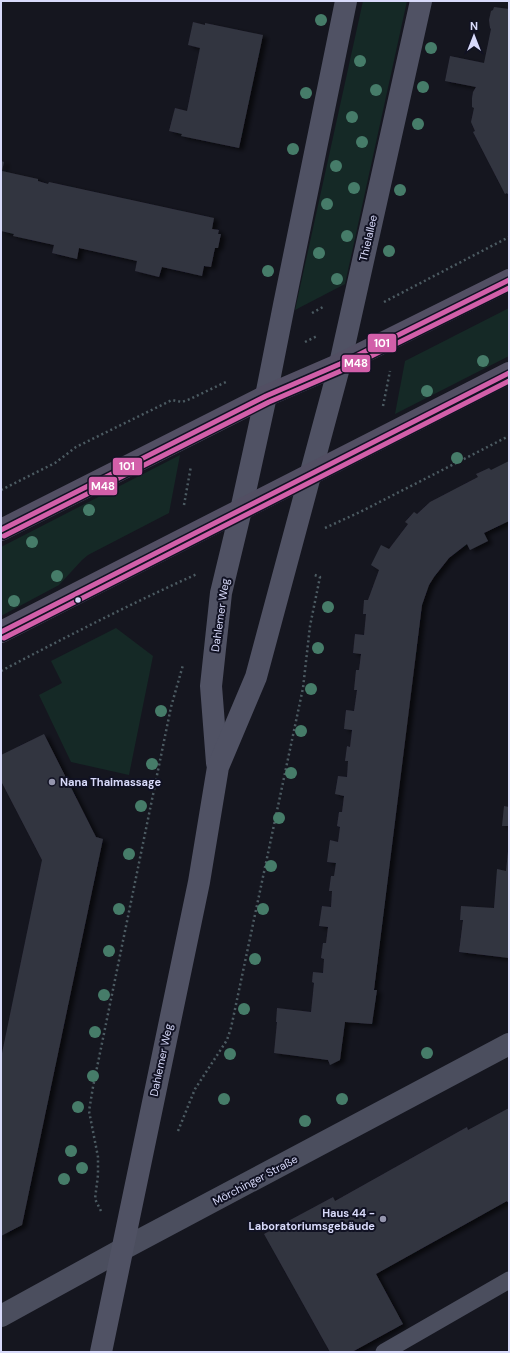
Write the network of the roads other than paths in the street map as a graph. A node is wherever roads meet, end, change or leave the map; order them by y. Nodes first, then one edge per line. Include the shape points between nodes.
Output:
1 (346, 1) edge
2 (421, 1) edge
3 (509, 280) edge
4 (340, 364) junction
5 (509, 374) edge
6 (266, 396) junction
7 (311, 474) junction
8 (241, 510) junction
9 (1, 530) edge
10 (1, 632) edge
11 (218, 766) junction
12 (509, 1044) edge
13 (123, 1249) junction
14 (509, 1280) edge
15 (1, 1316) edge
16 (101, 1352) edge
17 (384, 1352) edge

1 - 6 main road
2 - 4 main road, Thielallee
3 - 4 main road
4 - 6 main road
4 - 7 main road, Thielallee
5 - 7 main road
6 - 8 main road, Dahlemer Weg
6 - 9 main road
7 - 8 main road
7 - 11 main road, Dahlemer Weg via 256,677
8 - 10 main road
8 - 11 main road, Dahlemer Weg via 221,592 211,686
11 - 13 main road, Dahlemer Weg via 199,882
12 - 13 street, Mörchinger Straße
13 - 15 street, Mörchinger Straße
13 - 16 main road, Dahlemer Weg
14 - 17 lane

